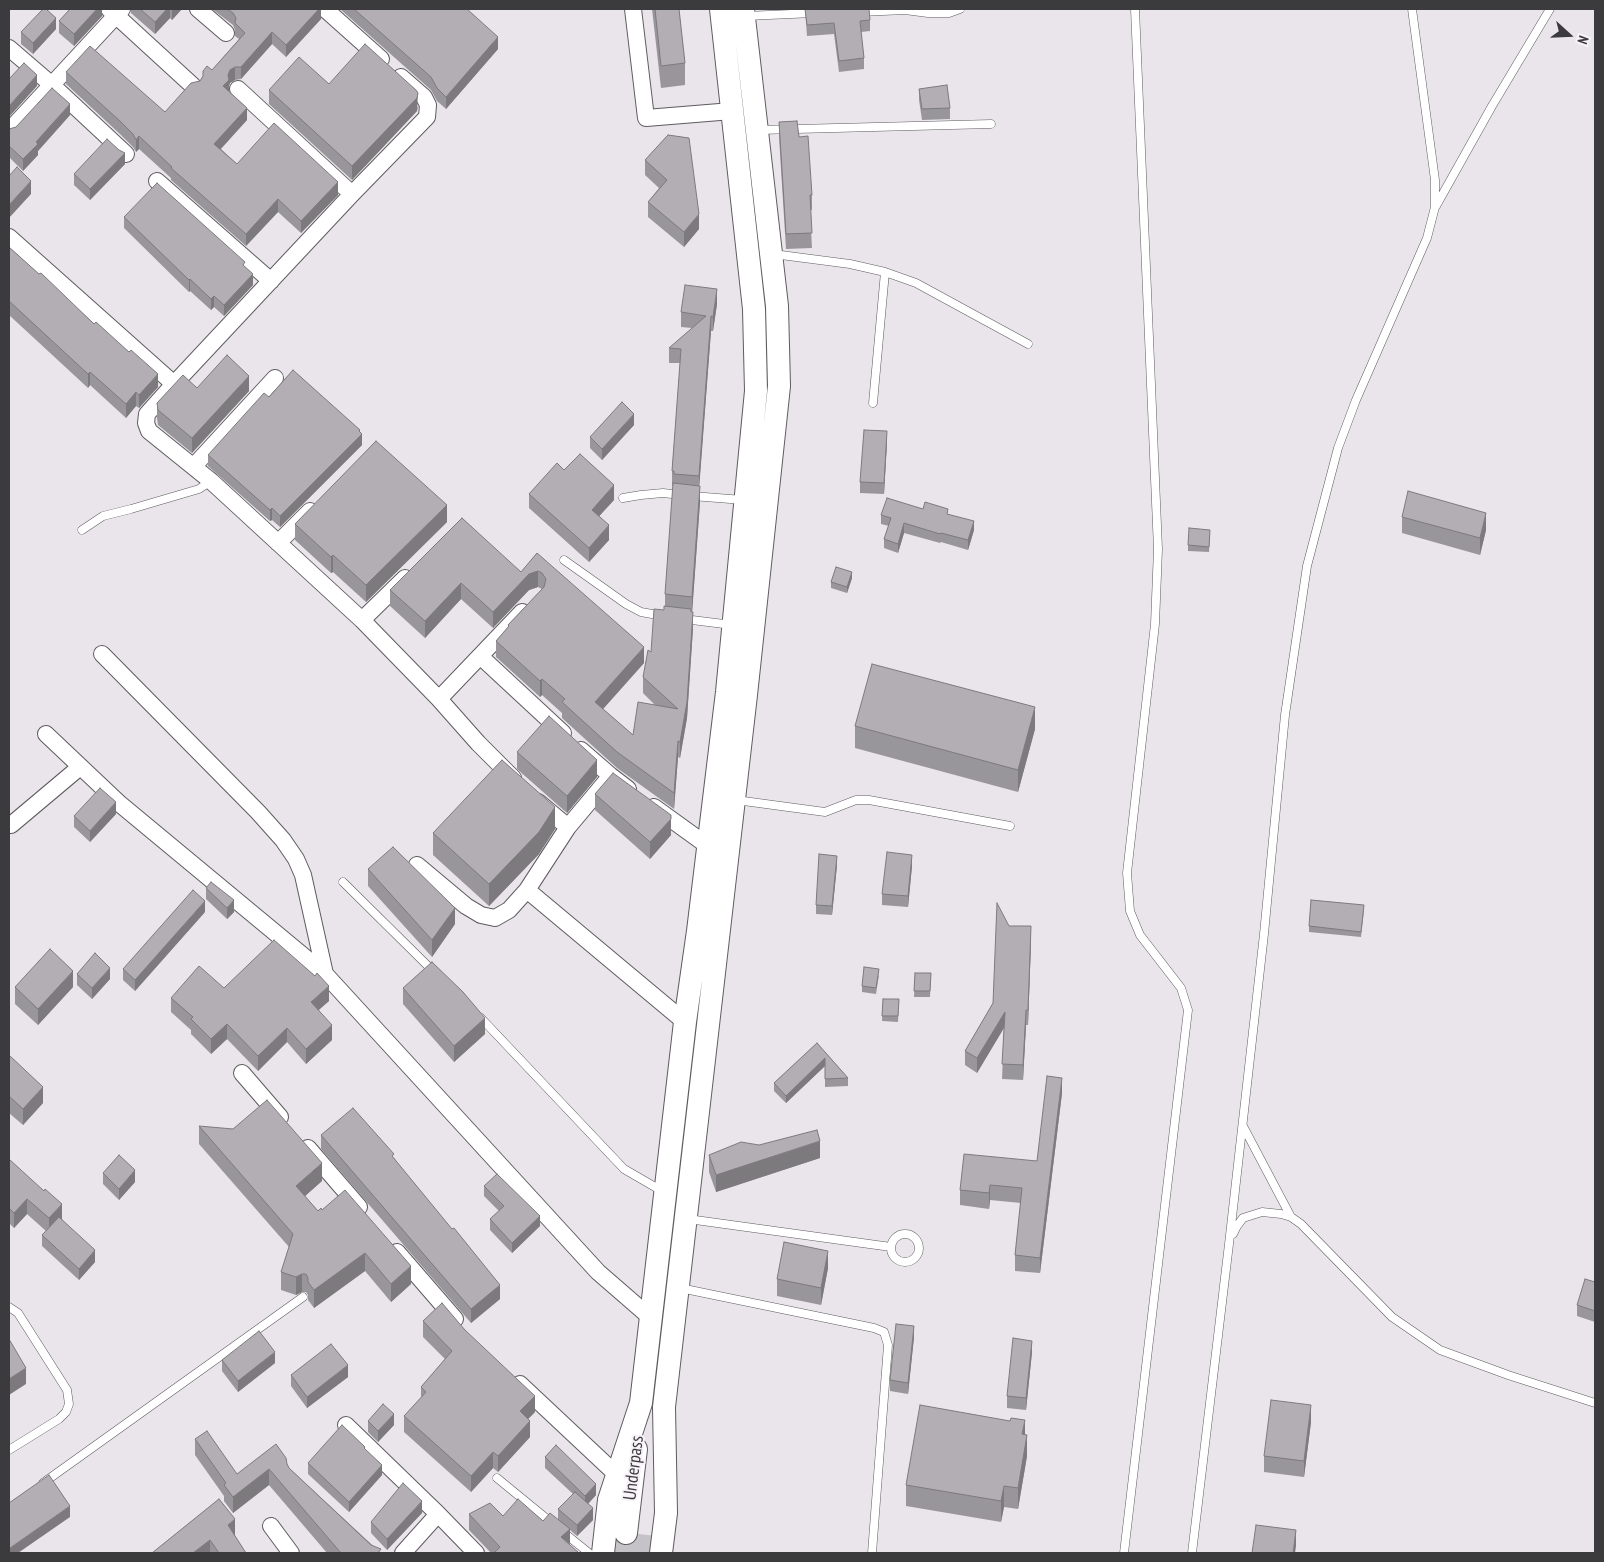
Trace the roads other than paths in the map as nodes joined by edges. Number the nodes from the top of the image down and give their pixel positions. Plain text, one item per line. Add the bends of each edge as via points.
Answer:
1 (198, 9) edge
2 (634, 9) edge
3 (721, 9) edge
4 (960, 9) edge
5 (1135, 9) edge
6 (1412, 9) edge
7 (1550, 9) edge
8 (115, 11) edge
9 (332, 11) edge
10 (743, 12) edge
11 (848, 12) edge
12 (819, 13) edge
13 (226, 33) dead end
14 (9, 48) edge
15 (52, 85) junction
16 (193, 86) edge
17 (238, 89) dead end
18 (732, 110) junction
19 (991, 124) dead end
20 (756, 130) junction
21 (9, 131) edge
22 (126, 154) edge
23 (157, 181) edge
24 (352, 194) junction
25 (1435, 207) junction
26 (9, 237) edge
27 (771, 254) junction
28 (885, 272) junction
29 (271, 280) junction
30 (1028, 344) dead end
31 (275, 378) dead end
32 (174, 384) junction
33 (873, 403) dead end
34 (194, 466) junction
35 (211, 481) junction
36 (622, 498) dead end
37 (745, 500) junction
38 (319, 502) edge
39 (82, 530) dead end
40 (278, 543) junction
41 (564, 560) dead end
42 (419, 564) edge
43 (530, 604) edge
44 (362, 620) junction
45 (732, 625) junction
46 (102, 654) dead end
47 (480, 656) junction
48 (439, 699) junction
49 (46, 734) dead end
50 (80, 767) junction
51 (611, 776) junction
52 (734, 800) junction
53 (9, 825) edge
54 (1010, 826) dead end
55 (568, 828) junction
56 (718, 849) junction
57 (418, 865) dead end
58 (344, 882) dead end
59 (528, 890) junction
60 (326, 974) junction
61 (442, 980) edge
62 (477, 1015) edge
63 (685, 1022) junction
64 (242, 1073) dead end
65 (288, 1125) edge
66 (1243, 1126) junction
67 (301, 1140) edge
68 (666, 1193) junction
69 (1291, 1217) junction
70 (686, 1219) junction
71 (370, 1221) edge
72 (389, 1243) edge
73 (1229, 1244) junction
74 (891, 1247) dead end
75 (678, 1287) junction
76 (303, 1297) dead end
77 (9, 1307) edge
78 (651, 1318) junction
79 (466, 1332) edge
80 (508, 1373) edge
81 (641, 1403) junction
82 (1595, 1403) edge
83 (664, 1407) junction
84 (346, 1425) dead end
85 (9, 1450) edge
86 (617, 1475) junction
87 (496, 1478) dead end
88 (33, 1491) edge
89 (438, 1514) junction
90 (271, 1526) dead end
91 (291, 1553) edge
92 (403, 1553) edge
93 (476, 1553) edge
94 (589, 1553) edge
95 (602, 1553) edge
96 (661, 1553) tunnel mouth
97 (872, 1553) edge
98 (1124, 1553) edge
99 (1192, 1553) edge

1 - 13 street
2 - 18 street via 646,118
3 - 18 main road
4 - 11 lane via 949,13 905,10
5 - 98 lane via 1158,549 1155,624 1127,873 1130,911 1140,936 1181,988 1188,1010
6 - 25 lane via 1435,180
7 - 25 lane
8 - 15 street
8 - 16 street
9 - 24 street via 424,97 428,105 427,117
10 - 12 lane
10 - 20 main road
14 - 15 street
15 - 21 street
15 - 22 street
17 - 24 street
18 - 37 main road via 754,309 756,391
19 - 20 lane
20 - 27 main road
23 - 29 street
24 - 29 street
25 - 66 lane via 1427,238 1338,448 1307,566 1285,715
26 - 32 street
27 - 28 lane
27 - 52 main road via 777,306 779,386
28 - 30 lane via 916,283
28 - 33 lane
29 - 32 street
31 - 34 street
32 - 34 street via 147,414 146,423 149,431
34 - 35 street
35 - 39 lane via 199,489 103,516
35 - 40 street
36 - 37 lane via 662,493
37 - 45 main road
38 - 40 street
40 - 44 street
41 - 45 lane via 641,612
42 - 44 street
43 - 47 street
44 - 48 street
45 - 56 main road
46 - 60 street via 283,840 303,875
47 - 48 street
47 - 51 street
48 - 55 street via 478,743
49 - 50 street
50 - 53 street
50 - 60 street via 120,804
51 - 55 street
51 - 56 street
52 - 54 lane via 825,812 856,800 870,800
52 - 56 main road
55 - 59 street
56 - 63 main road via 698,931
56 - 70 main road
57 - 59 street via 480,915 495,918 509,910
58 - 61 lane
59 - 63 street
60 - 78 street via 598,1272
62 - 68 lane via 624,1168
63 - 68 main road
64 - 65 street
66 - 69 lane
66 - 73 lane
67 - 71 street
68 - 78 main road
69 - 73 lane via 1262,1212 1243,1218
69 - 82 lane via 1308,1230 1392,1317 1440,1350
70 - 74 lane
70 - 75 main road
72 - 79 street
73 - 99 lane
75 - 83 main road
75 - 97 lane via 884,1332 888,1345
76 - 88 lane
77 - 85 lane via 18,1313 67,1390 70,1404 59,1419
78 - 81 main road
80 - 86 street
81 - 83 main road, Underpass via 637,1534
81 - 86 main road
83 - 96 main road via 666,1513
84 - 89 street
86 - 95 main road via 609,1500
87 - 94 lane
89 - 92 street
89 - 93 street
90 - 91 street

